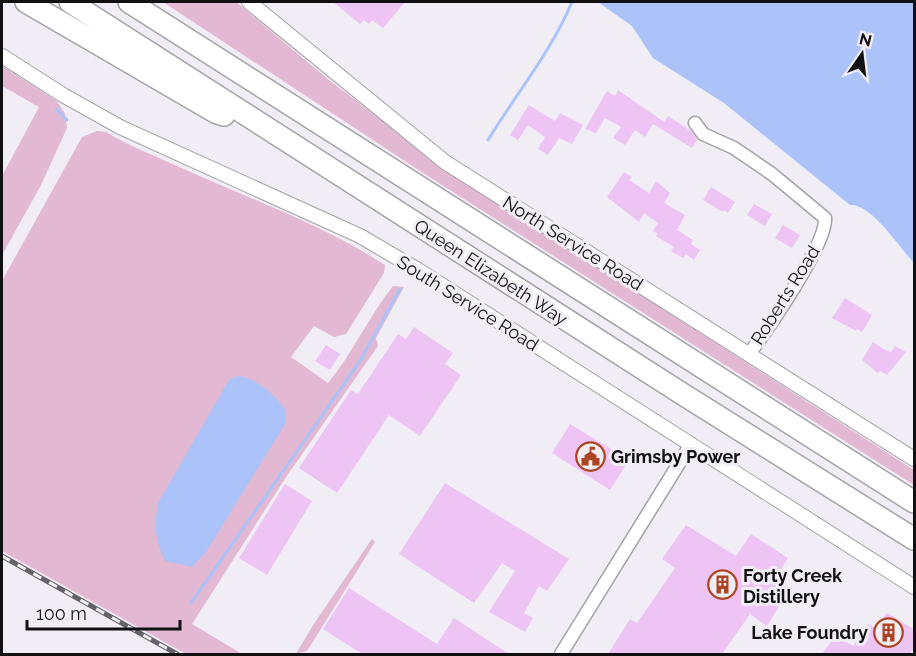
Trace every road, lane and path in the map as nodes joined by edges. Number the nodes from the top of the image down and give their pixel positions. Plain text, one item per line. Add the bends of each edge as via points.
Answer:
1 (26, 2) edge
2 (70, 2) edge
3 (129, 2) edge
4 (139, 2) edge
5 (249, 2) edge
6 (165, 24) junction
7 (2, 56) edge
8 (695, 123) dead end
9 (259, 124) junction
10 (749, 354) junction
11 (691, 444) junction
12 (915, 459) edge
13 (915, 502) edge
14 (915, 538) edge
15 (915, 587) edge
16 (561, 654) edge

1 - 9 highway via 215,112
2 - 9 highway, Queen Elizabeth Way
3 - 6 highway, Queen Elizabeth Way
4 - 6 highway
5 - 10 street, North Service Road via 445,162
6 - 13 highway, Queen Elizabeth Way
7 - 11 street, South Service Road via 120,127 360,237 473,304
8 - 10 street, Roberts Road via 703,134 734,148 772,174 825,218 825,228 809,261
9 - 14 highway, Queen Elizabeth Way
10 - 12 street, North Service Road
11 - 15 street, South Service Road
11 - 16 street

